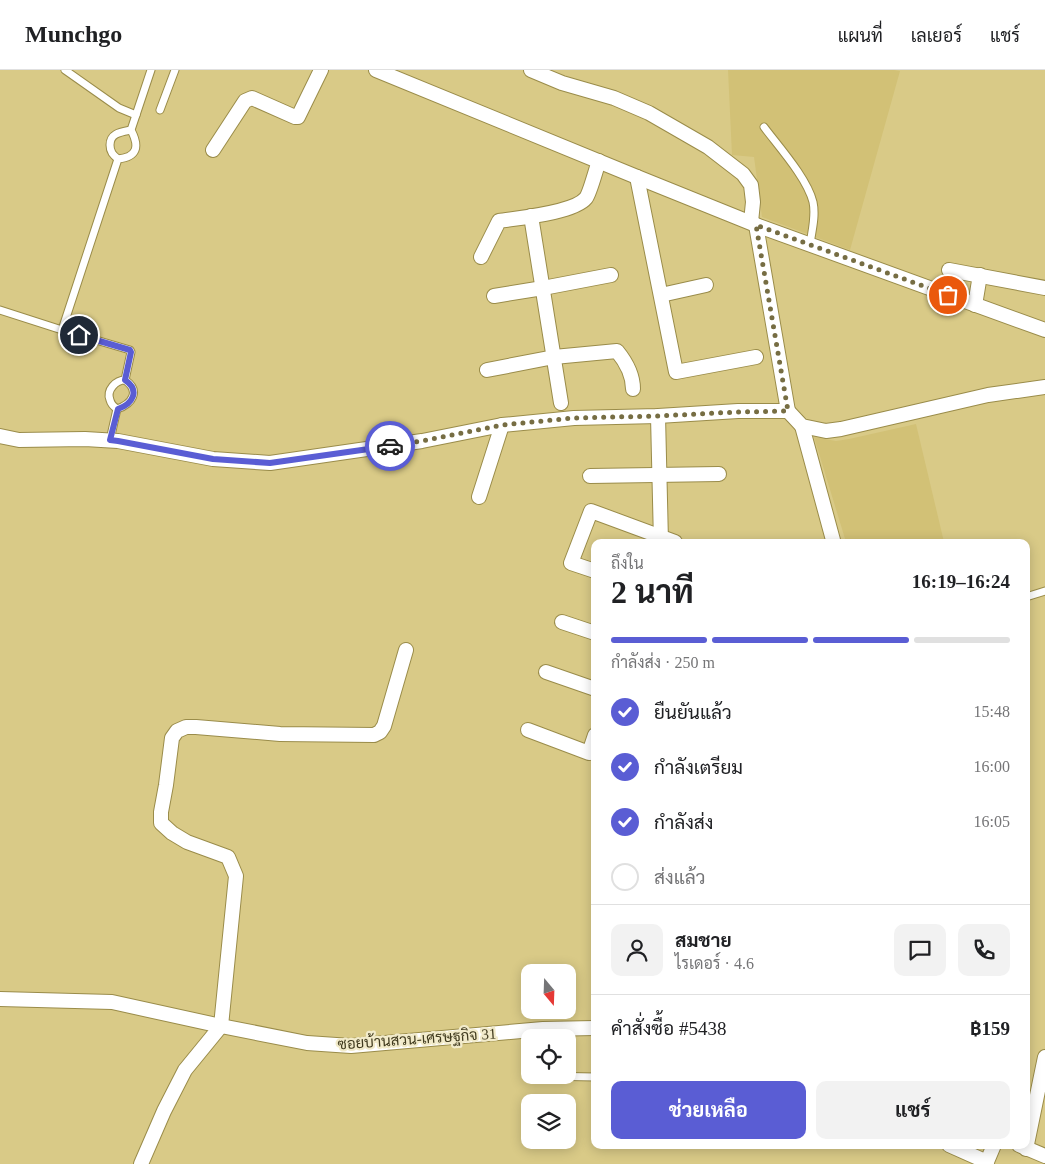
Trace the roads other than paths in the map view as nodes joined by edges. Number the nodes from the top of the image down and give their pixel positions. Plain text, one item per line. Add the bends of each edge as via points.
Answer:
1 (65, 70) edge
2 (151, 70) edge
3 (176, 70) edge
4 (321, 70) edge
5 (376, 70) edge
6 (531, 70) edge
7 (160, 110) dead end
8 (136, 115) junction
9 (764, 127) dead end
10 (131, 130) junction
11 (213, 150) dead end
12 (118, 160) junction
13 (599, 161) junction
14 (637, 177) junction
15 (531, 216) junction
16 (753, 224) junction
17 (810, 244) junction
18 (481, 256) dead end
19 (949, 270) dead end
20 (611, 275) dead end
21 (980, 275) junction
22 (706, 285) dead end
23 (543, 288) junction
24 (1045, 288) edge
25 (661, 295) junction
26 (494, 296) dead end
27 (975, 305) junction
28 (0, 310) edge
29 (62, 330) junction
30 (1045, 330) edge
31 (554, 357) junction
32 (756, 357) dead end
33 (487, 370) dead end
34 (125, 380) junction
35 (1045, 387) edge
36 (632, 389) dead end
37 (562, 403) dead end
38 (118, 409) junction
39 (788, 411) junction
40 (658, 416) junction
41 (502, 425) junction
42 (802, 426) junction
43 (0, 436) edge
44 (110, 440) junction
45 (719, 474) dead end
46 (660, 475) junction
47 (590, 476) dead end
48 (478, 497) dead end
49 (659, 539) edge
50 (661, 539) edge
51 (833, 539) edge
52 (591, 570) edge
53 (1045, 592) edge
54 (1030, 596) edge
55 (562, 622) dead end
56 (591, 632) edge
57 (406, 650) dead end
58 (546, 672) dead end
59 (591, 688) edge
60 (528, 730) dead end
61 (591, 754) edge
62 (0, 999) edge
63 (221, 1026) junction
64 (591, 1028) edge
65 (576, 1030) edge
66 (521, 1034) edge
67 (1045, 1057) edge
68 (576, 1077) edge
69 (591, 1077) edge
70 (1030, 1116) edge
71 (957, 1149) edge
72 (992, 1149) edge
73 (1027, 1149) edge
74 (1045, 1156) edge
75 (987, 1163) edge
76 (141, 1164) edge

1 - 8 lane via 119,108
2 - 8 lane
3 - 7 lane
4 - 11 street via 298,117 248,99
5 - 13 street
6 - 16 street via 649,113 708,147 743,174 751,185
8 - 10 lane
9 - 17 lane via 809,190 814,215
10 - 12 lane via 137,147 129,157
10 - 12 lane via 121,132 111,140 112,154
12 - 29 lane
13 - 14 street
13 - 15 street via 586,198 561,210
14 - 16 street
14 - 25 street
15 - 18 street via 499,221
15 - 23 street
16 - 17 street
16 - 39 street
17 - 27 street
19 - 21 street
20 - 23 street
21 - 24 street
21 - 27 street
22 - 25 street
23 - 26 street
23 - 31 street
25 - 32 street via 676,372
27 - 30 street
28 - 29 lane
29 - 34 lane via 130,350 132,354
31 - 33 street
31 - 36 street via 617,351 626,362
31 - 37 street
34 - 38 lane via 132,386 132,400
34 - 38 lane via 115,383 109,394 112,405
35 - 42 street via 988,394 841,429 826,431
38 - 44 lane
39 - 40 street
39 - 42 street
40 - 41 street via 574,418
40 - 46 street
41 - 44 street via 422,441 270,463 213,459
41 - 48 street
42 - 51 street
43 - 44 street via 19,440
45 - 46 street
46 - 47 street
46 - 50 street
49 - 52 street via 591,511 571,563
53 - 54 lane
55 - 56 street
57 - 63 street via 384,726 374,735 280,734 186,727 172,738 161,823 187,842 228,856 236,876
58 - 59 street
60 - 61 street
62 - 63 street, ซอยบ้านสวน-เศรษฐกิจ 31 via 112,1002
63 - 66 street, ซอยบ้านสวน-เศรษฐกิจ 31 via 307,1042 351,1046
63 - 76 street via 185,1070
64 - 65 street, ซอยบ้านสวน-เศรษฐกิจ 31
67 - 70 street
68 - 69 lane
71 - 75 street
72 - 75 street
73 - 74 street

